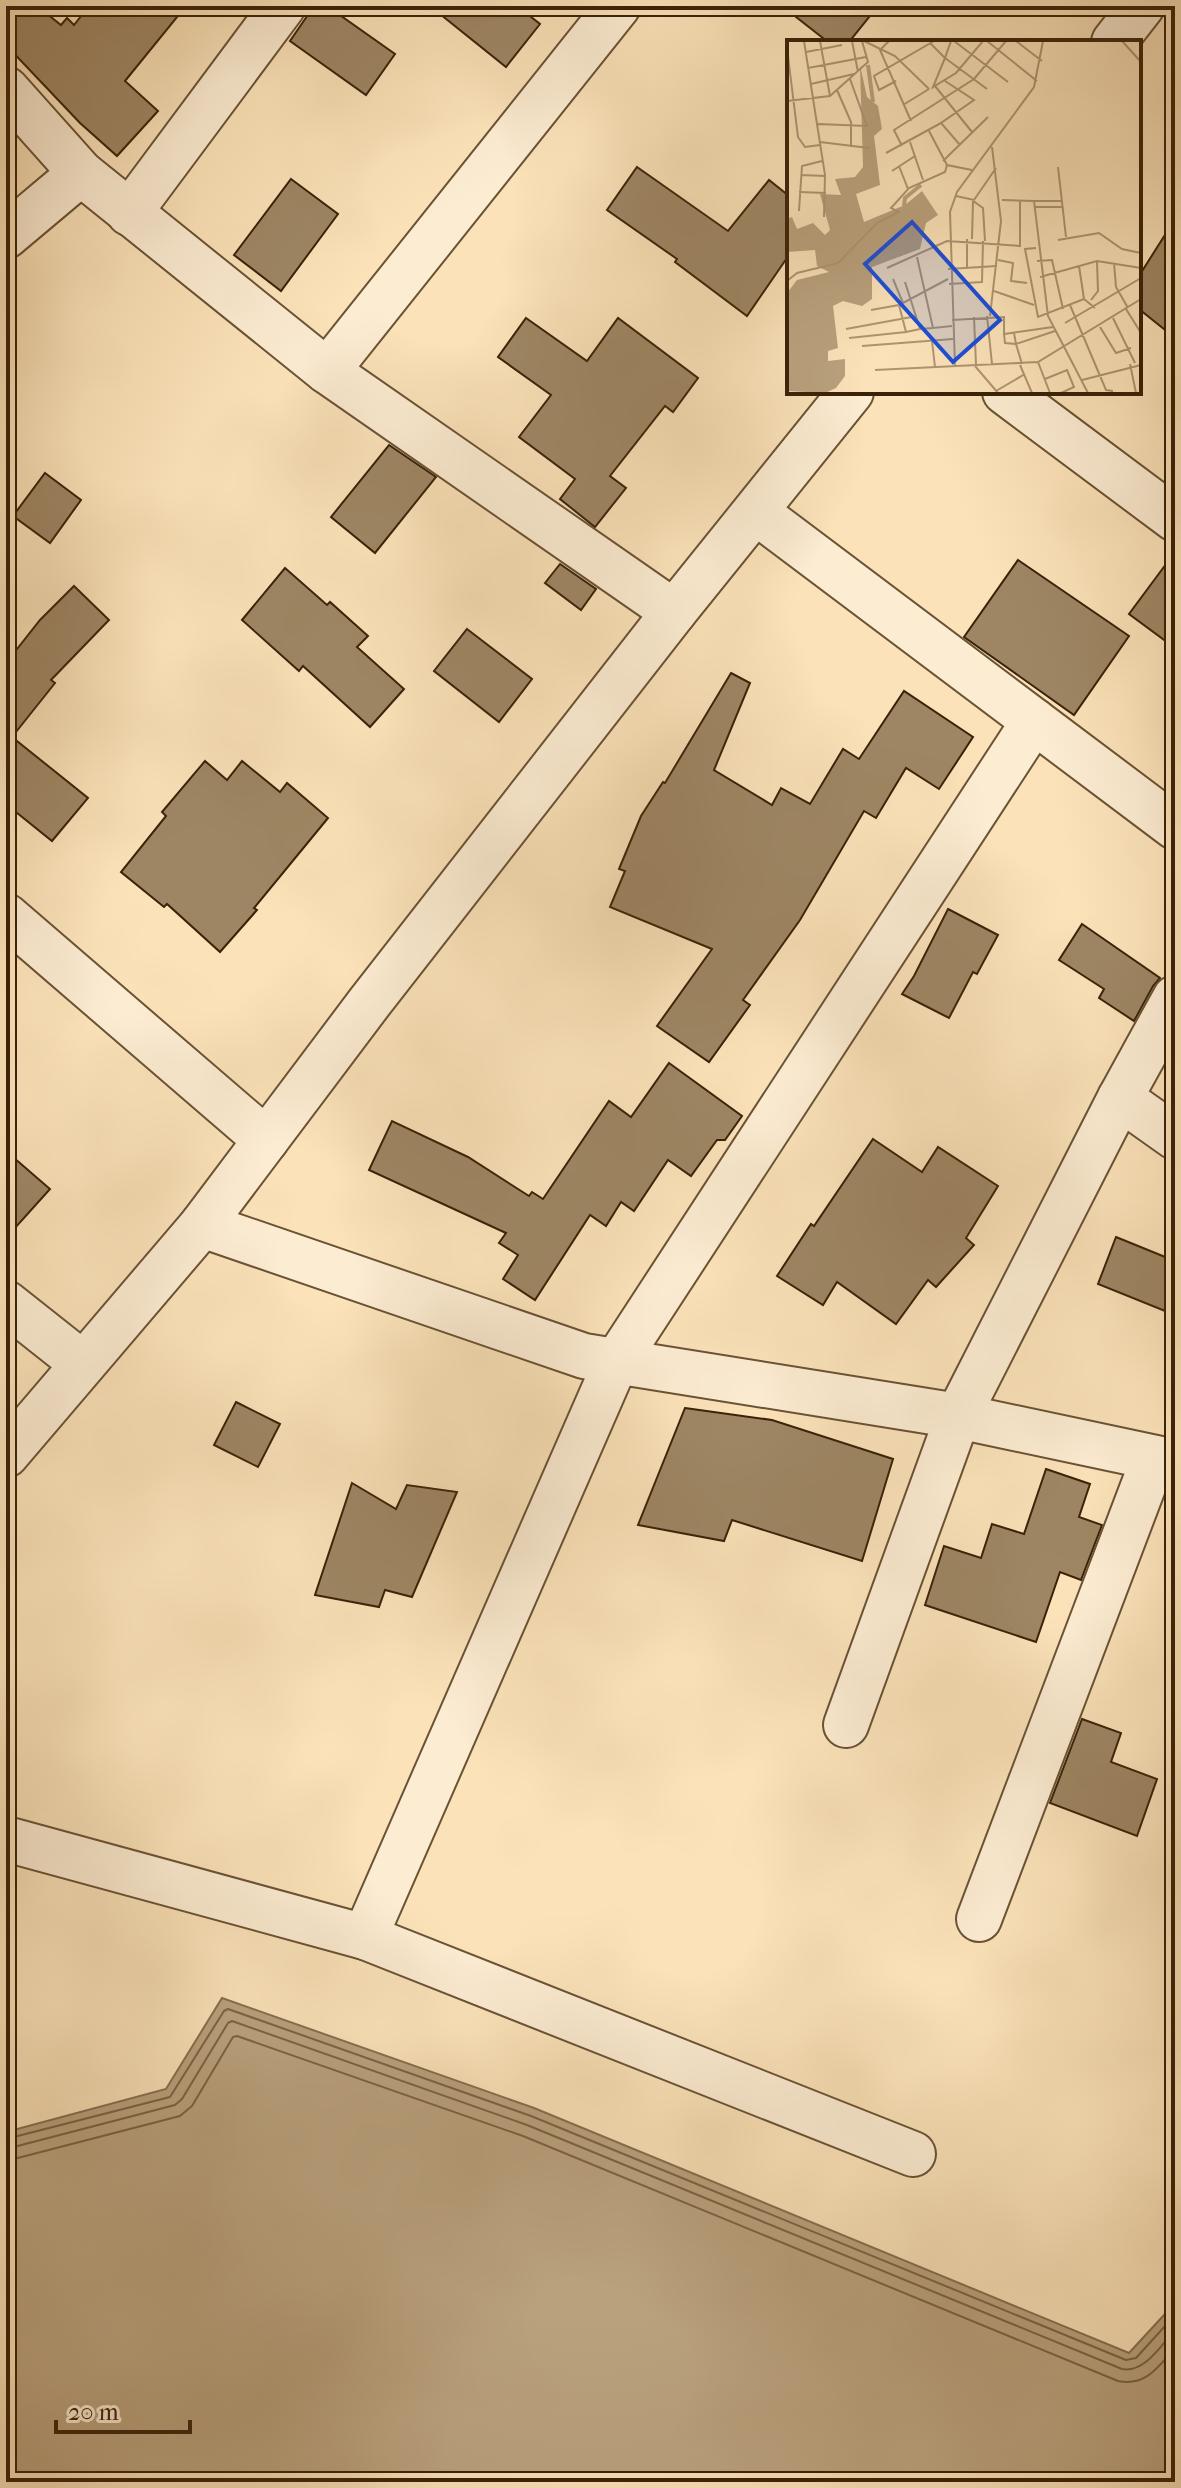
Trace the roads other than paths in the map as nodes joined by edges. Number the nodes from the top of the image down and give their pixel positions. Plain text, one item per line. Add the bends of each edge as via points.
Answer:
1 (283, 6) edge
2 (618, 6) edge
3 (1142, 6) edge
4 (1116, 40) edge
5 (6, 89) edge
6 (81, 173) junction
7 (129, 213) junction
8 (6, 236) edge
9 (327, 371) junction
10 (849, 394) edge
11 (1008, 394) edge
12 (756, 512) junction
13 (1175, 519) edge
14 (674, 612) junction
15 (1034, 721) junction
16 (1175, 827) edge
17 (6, 916) edge
18 (1175, 998) edge
19 (1120, 1098) junction
20 (1175, 1137) edge
21 (266, 1140) junction
22 (202, 1225) junction
23 (6, 1303) edge
24 (616, 1362) junction
25 (83, 1364) junction
26 (958, 1416) junction
27 (6, 1455) edge
28 (1164, 1460) edge
29 (846, 1725) dead end
30 (6, 1839) edge
31 (979, 1919) dead end
32 (365, 1937) junction
33 (913, 2154) dead end

1 - 7 street
2 - 9 street
3 - 4 street
5 - 6 street
6 - 7 street
6 - 8 street
7 - 9 street
9 - 14 street
10 - 12 street
11 - 13 street
12 - 14 street
12 - 15 street
14 - 21 street
15 - 16 street
15 - 24 street
17 - 21 street
18 - 19 street
19 - 20 street
19 - 26 street
21 - 22 street
22 - 24 street via 584,1356
22 - 25 street
23 - 25 street
24 - 26 street
24 - 32 street
25 - 27 street
26 - 28 street
26 - 29 street
28 - 31 street
30 - 32 street
32 - 33 street

